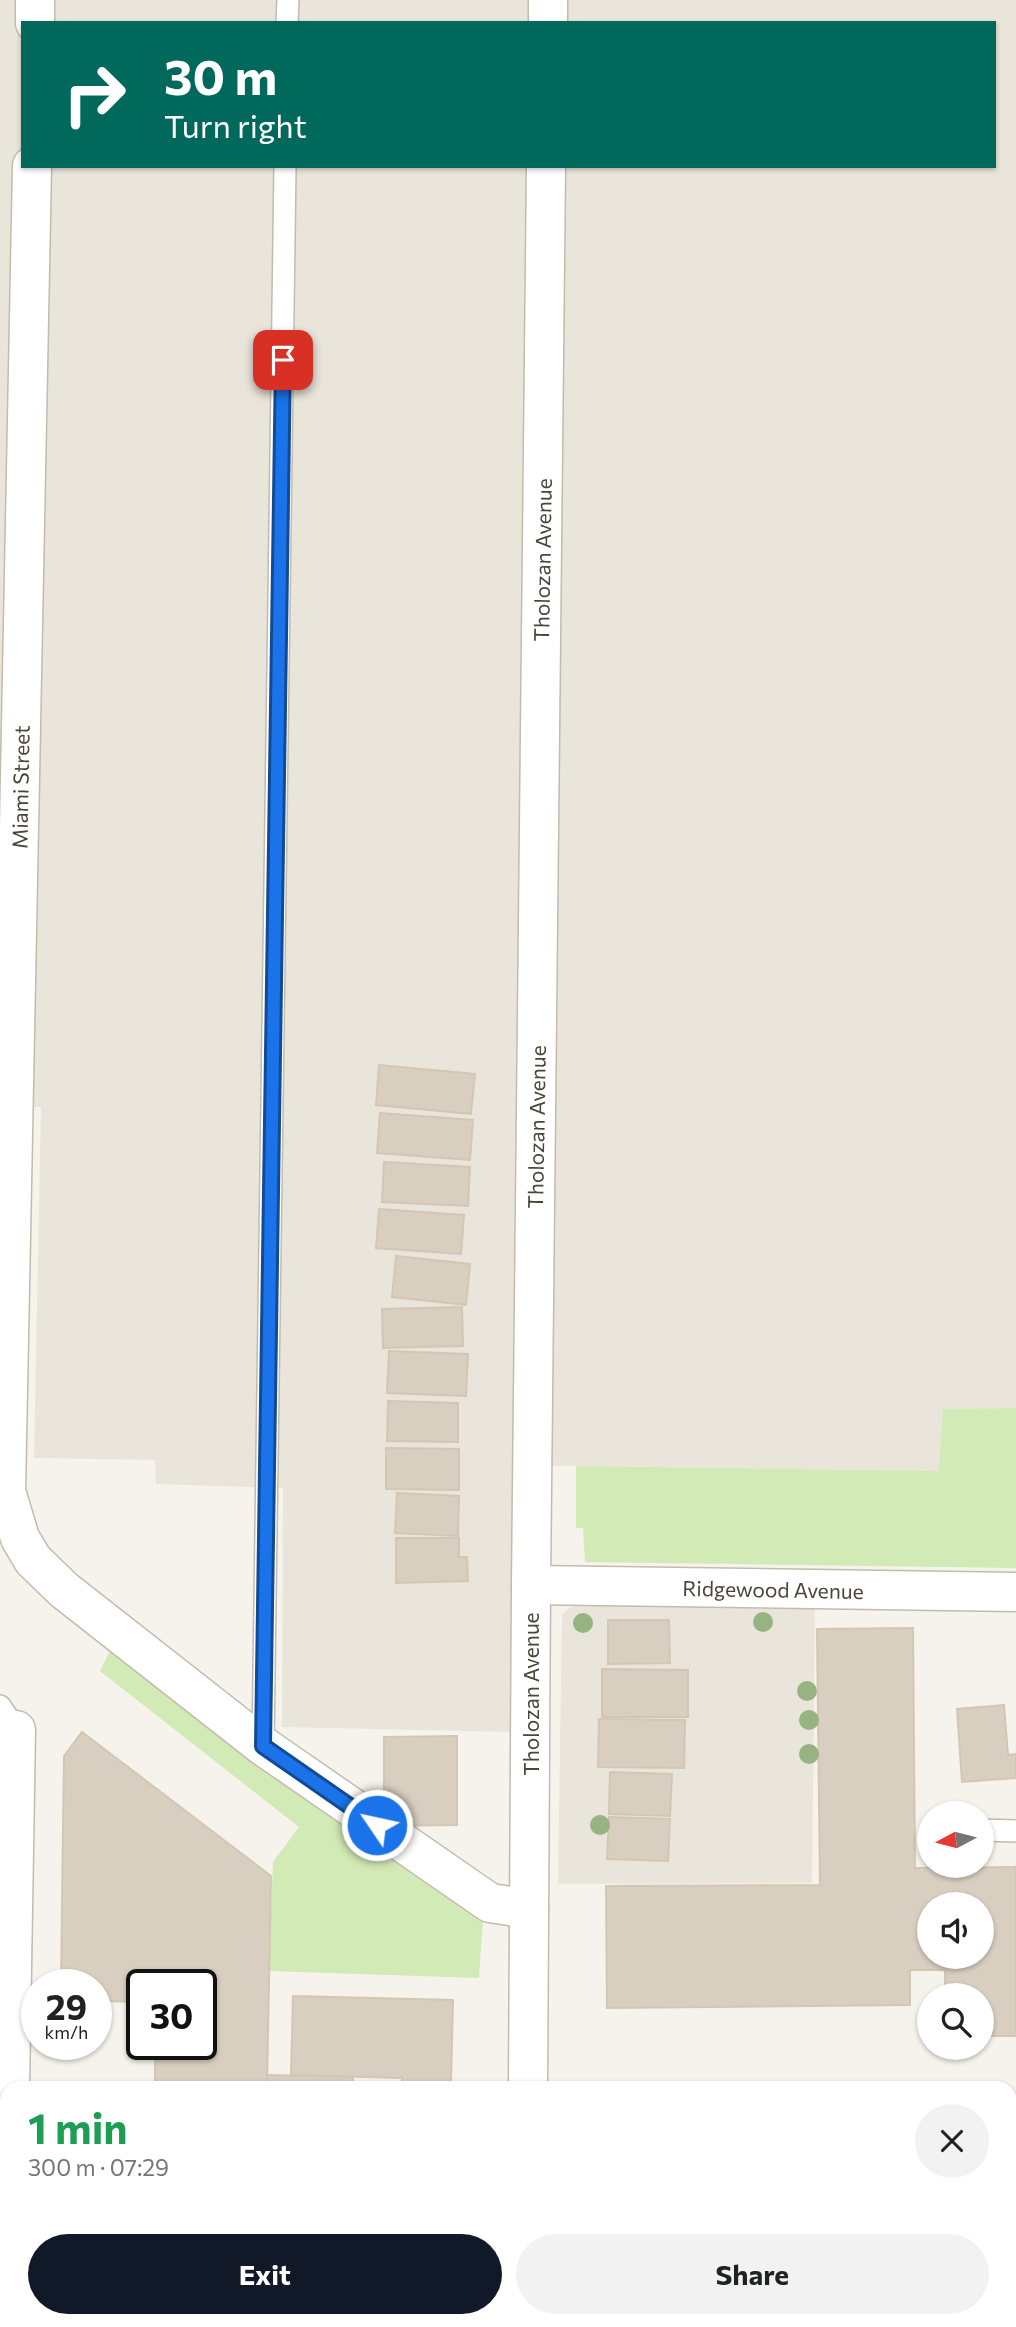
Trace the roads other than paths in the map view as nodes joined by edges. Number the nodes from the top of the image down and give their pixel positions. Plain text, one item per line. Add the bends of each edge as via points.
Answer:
1 (35, 0) edge
2 (288, 0) edge
3 (548, 0) edge
4 (35, 21) edge
5 (287, 21) edge
6 (548, 21) edge
7 (32, 168) edge
8 (285, 168) edge
9 (546, 168) edge
10 (6, 1134) edge
11 (531, 1585) junction
12 (1016, 1592) edge
13 (8, 1718) edge
14 (263, 1746) junction
15 (994, 1830) edge
16 (1016, 1831) edge
17 (529, 1909) junction
18 (10, 2081) edge
19 (528, 2081) edge

1 - 4 street
2 - 5 lane
3 - 6 street
7 - 10 street, Miami Street
8 - 14 lane
9 - 11 street, Tholozan Avenue
10 - 14 street, Miami Street via 6,1492 20,1538 33,1560 64,1590
11 - 12 street, Ridgewood Avenue
11 - 17 street, Tholozan Avenue
13 - 18 street
14 - 17 street, Miami Street via 490,1903
15 - 16 lane
17 - 19 street, Tholozan Avenue

